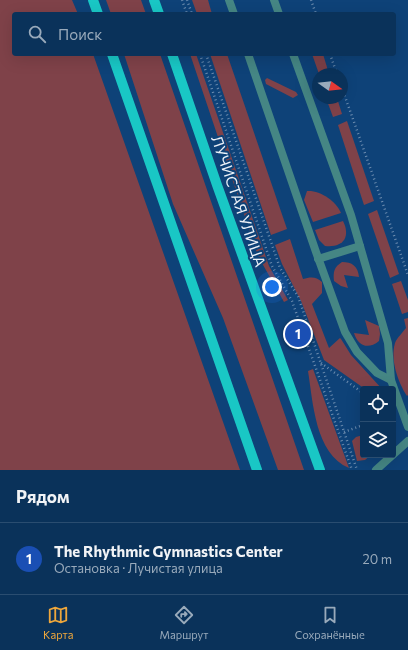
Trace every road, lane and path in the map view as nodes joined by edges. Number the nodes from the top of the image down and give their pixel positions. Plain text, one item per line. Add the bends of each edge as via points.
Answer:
1 (93, 0) edge
2 (154, 0) edge
3 (182, 0) edge
4 (187, 0) edge
5 (229, 0) edge
6 (274, 0) edge
7 (311, 0) edge
8 (97, 12) edge
9 (158, 12) edge
10 (186, 12) edge
11 (191, 12) edge
12 (233, 12) edge
13 (278, 12) edge
14 (315, 12) edge
15 (113, 56) edge
16 (173, 56) edge
17 (201, 56) edge
18 (207, 56) edge
19 (249, 56) edge
20 (294, 56) edge
21 (331, 56) edge
22 (335, 68) edge
23 (348, 104) edge
24 (360, 246) junction
25 (318, 259) junction
26 (408, 275) edge
27 (320, 362) junction
28 (391, 380) junction
29 (360, 391) edge
30 (360, 426) edge
31 (408, 427) edge
32 (344, 432) junction
33 (408, 441) edge
34 (257, 470) edge
35 (320, 470) edge
36 (352, 470) edge
37 (357, 470) edge
38 (376, 470) edge

1 - 8 main road
2 - 9 main road
3 - 10 path
4 - 11 path
5 - 12 lane
6 - 13 lane
7 - 14 path
15 - 34 main road
16 - 35 main road, ЛУЧИСТАЯ УЛИЦА
17 - 36 path via 272,266 292,301
18 - 27 path via 280,268 298,296
19 - 25 lane
20 - 24 lane
21 - 22 path
23 - 26 path
24 - 25 lane
24 - 28 lane via 388,343
25 - 28 lane via 345,332 377,373
27 - 29 path
27 - 32 path
28 - 31 lane
30 - 32 path
32 - 37 path
33 - 38 lane

